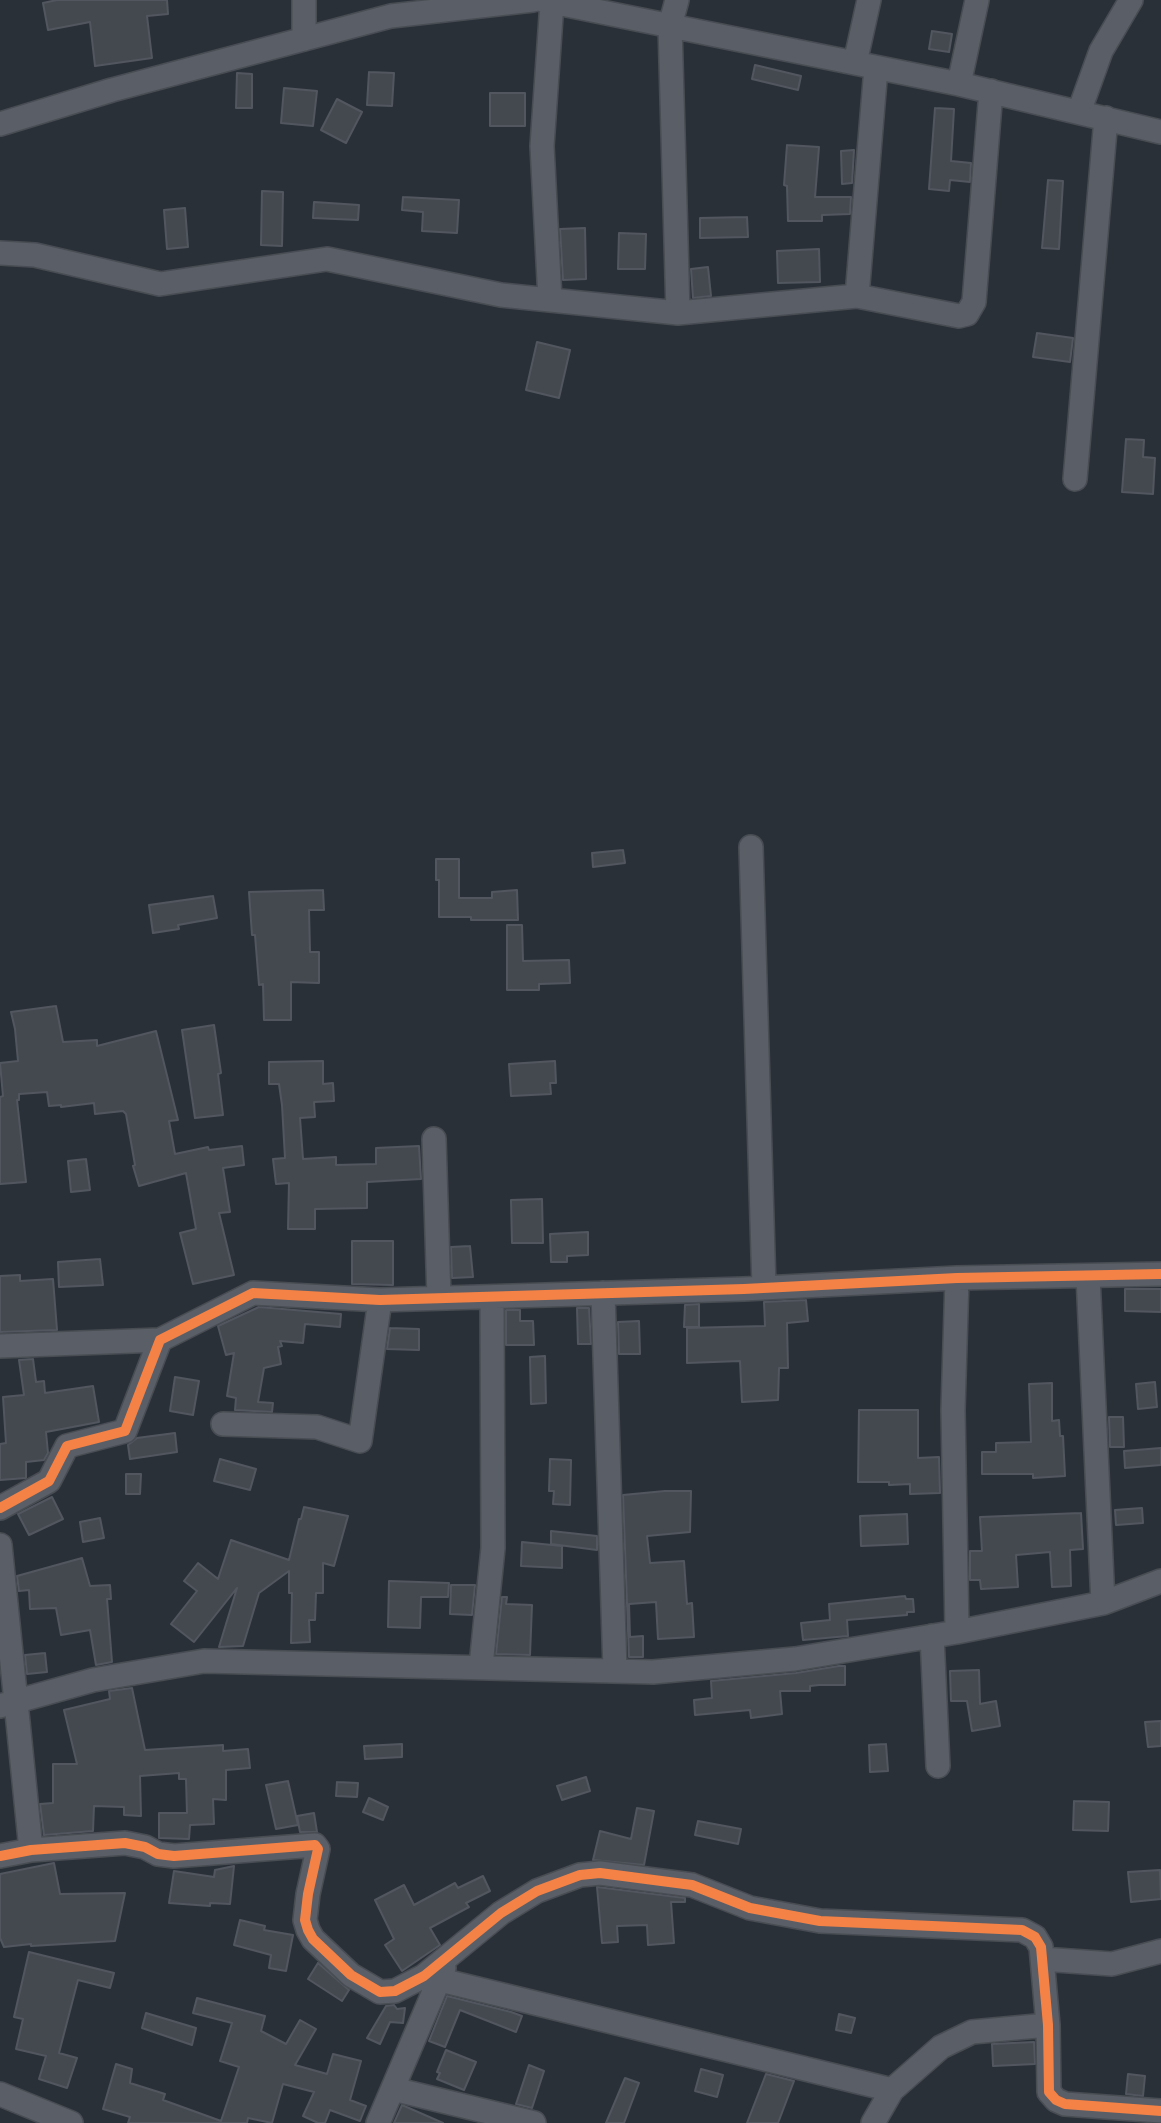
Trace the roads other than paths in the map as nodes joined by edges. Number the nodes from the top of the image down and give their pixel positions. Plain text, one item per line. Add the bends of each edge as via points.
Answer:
1 (304, 0) edge
2 (677, 0) edge
3 (869, 0) edge
4 (977, 0) edge
5 (1131, 0) edge
6 (542, 1) edge
7 (392, 8) edge
8 (670, 26) junction
9 (304, 39) junction
10 (866, 65) junction
11 (958, 83) junction
12 (992, 91) junction
13 (1079, 112) junction
14 (1106, 118) junction
15 (0, 124) edge
16 (1161, 132) edge
17 (0, 253) edge
18 (857, 296) junction
19 (550, 300) junction
20 (678, 313) junction
21 (1075, 479) dead end
22 (751, 847) dead end
23 (434, 1139) dead end
24 (1161, 1274) edge
25 (1088, 1276) junction
26 (957, 1278) junction
27 (764, 1288) junction
28 (603, 1293) junction
29 (492, 1297) junction
30 (439, 1298) junction
31 (380, 1300) junction
32 (160, 1340) junction
33 (0, 1346) edge
34 (223, 1424) dead end
35 (0, 1508) edge
36 (0, 1545) edge
37 (1161, 1581) edge
38 (1103, 1603) junction
39 (957, 1632) junction
40 (932, 1636) junction
41 (481, 1666) junction
42 (615, 1670) junction
43 (7, 1704) edge
44 (938, 1766) dead end
45 (31, 1850) junction
46 (0, 1856) edge
47 (1161, 1951) edge
48 (1042, 1959) junction
49 (432, 1978) junction
50 (1048, 2025) junction
51 (393, 2089) junction
52 (892, 2090) junction
53 (0, 2094) edge
54 (1161, 2111) edge
55 (71, 2123) edge
56 (378, 2123) edge
57 (534, 2123) edge
58 (873, 2123) edge

1 - 9 street
2 - 8 street
3 - 10 street
4 - 11 street
5 - 13 street via 1101,51
6 - 7 street
6 - 8 street
6 - 19 street via 542,146
7 - 9 street
8 - 10 street
8 - 20 street
9 - 15 street
10 - 11 street
10 - 18 street
11 - 12 street
12 - 13 street
12 - 18 street via 974,302 967,314
13 - 14 street
14 - 16 street
14 - 21 street
17 - 19 street via 35,255 160,284 327,258 501,295
18 - 20 street
19 - 20 street
22 - 27 street
23 - 30 street
24 - 25 street
25 - 26 street
25 - 38 street
26 - 27 street
26 - 39 street via 953,1410
27 - 28 street
28 - 29 street
28 - 42 street
29 - 30 street
29 - 41 street via 493,1548
30 - 31 street
31 - 32 street via 253,1293
31 - 34 street via 360,1441 317,1427
32 - 33 street
32 - 35 street via 125,1431 68,1446 49,1481
36 - 43 street
37 - 38 street
38 - 39 street
39 - 40 street
40 - 42 street via 795,1659 653,1672
40 - 44 street
41 - 42 street
41 - 43 street via 204,1661 93,1680
43 - 45 street
45 - 46 street
45 - 49 street via 125,1843 174,1856 315,1845 318,1849 305,1920 313,1939 351,1975 380,1992
47 - 48 street via 1112,1964
48 - 49 street via 1035,1937 1022,1930 820,1921 750,1908 692,1885 600,1873 580,1875 537,1891 501,1913 449,1955
48 - 50 street
49 - 51 street
49 - 52 street
50 - 52 street via 972,2032 941,2047
50 - 54 street via 1049,2092 1056,2100
51 - 56 street
51 - 57 street
52 - 58 street
53 - 55 street

